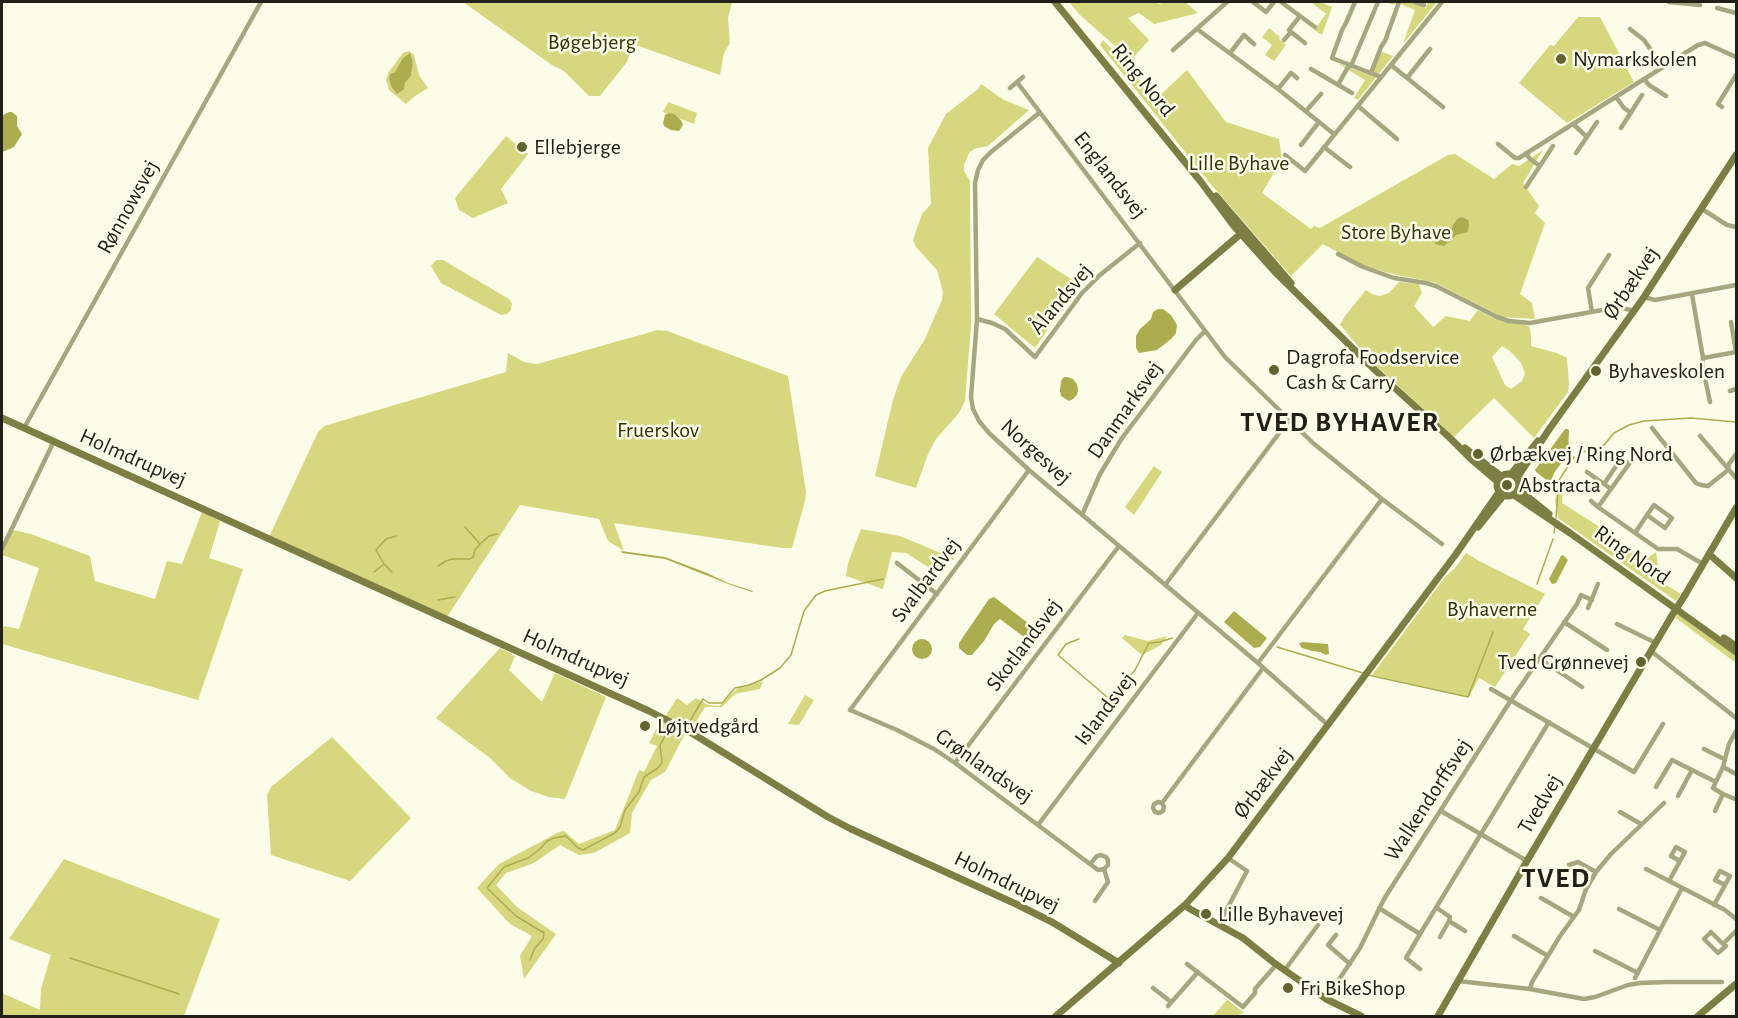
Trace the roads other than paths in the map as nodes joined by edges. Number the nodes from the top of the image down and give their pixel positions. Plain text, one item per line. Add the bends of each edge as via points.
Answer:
1 (261, 2) edge
2 (1055, 2) edge
3 (1227, 2) edge
4 (1252, 2) edge
5 (1274, 2) edge
6 (1281, 2) edge
7 (1355, 2) edge
8 (1378, 2) edge
9 (1399, 2) edge
10 (1415, 2) edge
11 (1442, 2) edge
12 (1669, 2) edge
13 (1424, 5) dead end
14 (1700, 5) dead end
15 (1717, 8) dead end
16 (1737, 12) edge
17 (1300, 16) junction
18 (1315, 27) dead end
19 (1197, 29) junction
20 (1630, 29) dead end
21 (1291, 32) junction
22 (1284, 40) dead end
23 (1305, 43) dead end
24 (1254, 44) dead end
25 (1430, 49) dead end
26 (1173, 50) dead end
27 (1230, 52) junction
28 (1737, 57) edge
29 (1390, 64) junction
30 (1350, 65) junction
31 (1663, 67) junction
32 (1311, 69) dead end
33 (1371, 73) junction
34 (1737, 75) edge
35 (1023, 77) dead end
36 (1381, 77) junction
37 (1298, 78) dead end
38 (1407, 78) junction
39 (1644, 79) junction
40 (1017, 82) junction
41 (1338, 85) junction
42 (1010, 87) dead end
43 (1278, 89) junction
44 (1352, 93) dead end
45 (1321, 94) dead end
46 (1642, 95) dead end
47 (1666, 96) dead end
48 (1616, 97) junction
49 (1358, 106) junction
50 (1443, 107) dead end
51 (1722, 107) dead end
52 (1306, 111) junction
53 (1040, 112) junction
54 (1631, 113) junction
55 (1319, 122) junction
56 (1597, 122) dead end
57 (1574, 124) junction
58 (1621, 128) dead end
59 (1334, 134) junction
60 (1587, 137) junction
61 (1397, 139) dead end
62 (1301, 144) dead end
63 (1498, 144) dead end
64 (1553, 146) dead end
65 (1324, 147) junction
66 (1526, 153) junction
67 (1576, 153) dead end
68 (1286, 154) dead end
69 (1737, 155) edge
70 (1350, 166) dead end
71 (1540, 166) junction
72 (1526, 187) dead end
73 (1702, 209) junction
74 (1737, 227) edge
75 (1244, 232) junction
76 (1140, 243) junction
77 (1338, 254) dead end
78 (1609, 255) dead end
79 (1737, 285) edge
80 (1175, 290) junction
81 (1692, 294) junction
82 (1644, 297) junction
83 (1634, 310) junction
84 (1592, 312) junction
85 (977, 319) junction
86 (1731, 322) dead end
87 (1205, 331) junction
88 (1736, 352) edge
89 (1703, 358) junction
90 (1737, 389) edge
91 (1730, 391) dead end
92 (1710, 402) dead end
93 (2, 418) edge
94 (1289, 420) junction
95 (24, 428) junction
96 (1652, 428) dead end
97 (1700, 436) dead end
98 (54, 441) junction
99 (1737, 454) edge
100 (1029, 470) junction
101 (1728, 470) junction
102 (1587, 472) dead end
103 (1514, 476) junction
104 (1499, 478) junction
105 (1737, 478) edge
106 (1604, 484) junction
107 (1611, 489) junction
108 (1516, 492) junction
109 (1501, 494) junction
110 (1382, 499) junction
111 (1591, 501) dead end
112 (1598, 507) junction
113 (1737, 508) edge
114 (1663, 512) junction
115 (1082, 514) junction
116 (1647, 515) junction
117 (1734, 518) edge
118 (1656, 522) junction
119 (1635, 533) junction
120 (1442, 544) dead end
121 (1119, 546) junction
122 (2, 549) edge
123 (1709, 554) junction
124 (897, 563) dead end
125 (1702, 564) junction
126 (1737, 578) edge
127 (1598, 584) dead end
128 (1165, 585) junction
129 (937, 594) junction
130 (1592, 600) junction
131 (1674, 606) junction
132 (1588, 609) dead end
133 (1198, 613) junction
134 (1564, 622) junction
135 (1617, 624) dead end
136 (1656, 643) junction
137 (1737, 646) edge
138 (1607, 650) dead end
139 (1651, 651) junction
140 (1737, 652) edge
141 (1540, 658) junction
142 (1258, 663) junction
143 (1263, 668) junction
144 (1582, 687) dead end
145 (1491, 689) dead end
146 (1511, 700) junction
147 (850, 710) joint
148 (1737, 710) edge
149 (1734, 716) edge
150 (1549, 722) junction
151 (1663, 724) dead end
152 (1329, 725) junction
153 (1737, 731) edge
154 (1594, 748) junction
155 (1704, 749) dead end
156 (1724, 759) junction
157 (955, 763) junction
158 (1723, 766) junction
159 (1692, 770) junction
160 (1737, 774) edge
161 (1716, 782) junction
162 (1656, 787) dead end
163 (1723, 794) junction
164 (1678, 796) dead end
165 (1735, 800) dead end
166 (1162, 803) dead end
167 (1664, 803) dead end
168 (1441, 811) junction
169 (1715, 811) dead end
170 (1620, 812) dead end
171 (1641, 824) junction
172 (1038, 825) junction
173 (1481, 834) junction
174 (1228, 858) junction
175 (1527, 861) junction
176 (1680, 861) dead end
177 (1090, 864) junction
178 (1569, 866) dead end
179 (1104, 869) junction
180 (1646, 869) dead end
181 (1596, 872) junction
182 (1669, 881) junction
183 (1725, 885) dead end
184 (1682, 888) junction
185 (1541, 898) dead end
186 (1095, 901) dead end
187 (1185, 905) junction
188 (1714, 905) junction
189 (1379, 908) junction
190 (1437, 908) junction
191 (1619, 909) dead end
192 (1574, 917) junction
193 (1737, 919) edge
194 (1449, 921) junction
195 (1219, 924) junction
196 (1318, 925) dead end
197 (1465, 930) dead end
198 (1660, 930) junction
199 (1737, 931) edge
200 (1420, 934) junction
201 (1336, 935) dead end
202 (1514, 936) dead end
203 (1440, 937) dead end
204 (1723, 944) junction
205 (1595, 951) dead end
206 (1548, 956) junction
207 (1119, 963) junction
208 (1187, 964) dead end
209 (1350, 964) junction
210 (1276, 965) junction
211 (1420, 969) dead end
212 (1284, 971) junction
213 (1197, 972) junction
214 (1458, 981) junction
215 (1722, 982) dead end
216 (1737, 984) edge
217 (1153, 988) dead end
218 (1530, 989) junction
219 (1326, 999) junction
220 (1056, 1017) edge
221 (1361, 1017) edge
222 (1438, 1017) edge
223 (1698, 1017) edge

1 - 95 street, Rønnowsvej
2 - 75 street, Ring Nord
3 - 19 street
4 - 5 street via 1266,12
6 - 17 street
7 - 30 street via 1332,58
8 - 30 street
9 - 33 street
10 - 13 street
11 - 29 street
12 - 14 street
15 - 16 street
17 - 18 street
17 - 21 street
19 - 26 street
19 - 27 street
20 - 31 street via 1644,40
21 - 22 street
21 - 23 street
24 - 27 street via 1244,35
25 - 38 street
27 - 43 street
28 - 31 street via 1705,43
29 - 36 street
29 - 38 street
30 - 33 street
30 - 41 street
31 - 39 street
32 - 41 street
33 - 36 street
34 - 51 street via 1718,104
35 - 40 street
36 - 49 street
37 - 43 street via 1291,73
38 - 50 street
39 - 47 street
39 - 48 street
40 - 42 street
40 - 53 street, Englandsvej
41 - 44 street
43 - 52 street
45 - 52 street
46 - 54 street
48 - 54 street
48 - 57 street
49 - 59 street
49 - 61 street
52 - 55 street
53 - 76 street, Englandsvej
53 - 85 street, Norgesvej via 991,152 978,170
54 - 58 street
55 - 59 street
55 - 62 street
56 - 60 street
57 - 60 street
57 - 66 street
59 - 65 street
60 - 67 street
63 - 66 street via 1515,158
64 - 71 street
65 - 68 street via 1305,171
65 - 70 street
66 - 71 street
69 - 73 street, Ørbækvej
71 - 72 street
73 - 74 street via 1726,225
73 - 82 street, Ørbækvej
75 - 80 street
75 - 104 street, Ring Nord via 1376,371 1471,459
76 - 80 street, Englandsvej
76 - 85 street, Ålandsvej via 1082,293 1035,357 1005,329
77 - 84 street via 1381,274 1436,286 1509,321 1530,323
78 - 84 street via 1588,288
79 - 81 street
80 - 87 street, Englandsvej
81 - 82 street via 1655,300
81 - 89 street
82 - 83 street, Ørbækvej
83 - 84 street via 1619,307
83 - 103 street, Ørbækvej
85 - 100 street, Norgesvej via 971,397 974,409 989,433
86 - 88 street
87 - 94 street, Englandsvej
87 - 115 street, Danmarksvej via 1122,438
88 - 89 street
89 - 92 street
90 - 91 street
93 - 95 street, Holmdrupvej
94 - 110 street, Englandsvej
94 - 128 street
95 - 98 street, Holmdrupvej
96 - 101 street via 1696,483 1708,486
97 - 101 street
98 - 122 street
98 - 207 street, Holmdrupvej via 646,710 690,732 851,829 1052,922
99 - 101 street
100 - 115 street, Norgesvej
100 - 129 street, Svalbardvej
101 - 105 street
102 - 106 street
103 - 104 street
103 - 108 street via 1519,486
104 - 109 street via 1497,489
106 - 107 street
106 - 107 street via 1621,459 1629,464
107 - 112 street
108 - 109 street
108 - 131 street, Ring Nord
109 - 152 street, Ørbækvej
110 - 120 street, Englandsvej
110 - 142 street
111 - 112 street
112 - 119 street
113 - 117 street, Tvedvej
114 - 116 street via 1654,506
114 - 118 street
114 - 118 street via 1672,518 1669,523 1665,528
115 - 121 street, Norgesvej
116 - 118 street
116 - 119 street
117 - 123 street, Tvedvej
119 - 125 street via 1658,549 1677,549
121 - 128 street, Norgesvej
121 - 157 street, Skotlandsvej
123 - 125 street, Tvedvej
123 - 126 street
124 - 129 street
125 - 136 street, Tvedvej, bridge
127 - 130 street
128 - 133 street, Norgesvej
129 - 147 street, Svalbardvej
130 - 132 street
130 - 134 street, Walkendorffsvej via 1581,595
131 - 137 street, Ring Nord
131 - 140 street, Ring Nord
133 - 142 street, Norgesvej
133 - 172 street, Islandsvej
134 - 138 street
134 - 141 street, Walkendorffsvej
135 - 136 street
136 - 139 street, Tvedvej
139 - 149 street
139 - 154 street, Tvedvej
141 - 144 street
141 - 146 street, Walkendorffsvej
142 - 143 street, Norgesvej
143 - 152 street, Norgesvej
143 - 166 street
145 - 146 street
146 - 150 street
146 - 168 street, Walkendorffsvej
147 - 157 street, Grønlandsvej via 916,738
148 - 149 street
150 - 154 street
150 - 173 street
151 - 154 street via 1634,772
152 - 174 street, Ørbækvej
153 - 156 street
154 - 175 street, Tvedvej
155 - 156 street
156 - 158 street
157 - 172 street, Grønlandsvej
158 - 160 street
158 - 161 street
159 - 161 street
159 - 162 street via 1672,760
159 - 164 street
161 - 163 street via 1713,788
163 - 165 street
163 - 169 street
167 - 171 street
168 - 173 street
168 - 189 street, Walkendorffsvej
170 - 171 street
171 - 181 street
172 - 177 street, Grønlandsvej
173 - 175 street
173 - 190 street
174 - 187 street, Ørbækvej
174 - 195 street via 1247,871
175 - 214 street, Tvedvej
176 - 182 street
177 - 179 street, Grønlandsvej
177 - 179 street, Grønlandsvej via 1097,856 1106,857 1108,865
178 - 181 street via 1578,862
179 - 186 street via 1107,882
180 - 182 street
181 - 192 street
182 - 184 street
183 - 188 street
184 - 188 street
184 - 198 street
185 - 192 street
187 - 195 street
187 - 207 street, Ørbækvej
188 - 193 street
189 - 200 street
189 - 209 street, Walkendorffsvej
190 - 194 street via 1450,917
190 - 200 street
191 - 198 street
192 - 206 street
194 - 197 street
194 - 203 street
195 - 210 street
196 - 212 street
198 - 205 street via 1637,976
199 - 204 street
200 - 211 street via 1406,958
201 - 209 street via 1328,945
202 - 206 street
204 - 204 street via 1711,932 1704,939 1718,953 1726,946
206 - 218 street
207 - 220 street, Ørbækvej
208 - 213 street
209 - 219 street, Walkendorffsvej
210 - 212 street
210 - 213 street via 1243,1007
212 - 219 street
213 - 217 street via 1170,1004
214 - 218 street
214 - 222 street, Tvedvej
215 - 218 street via 1640,983 1584,999
216 - 223 street
219 - 221 street

